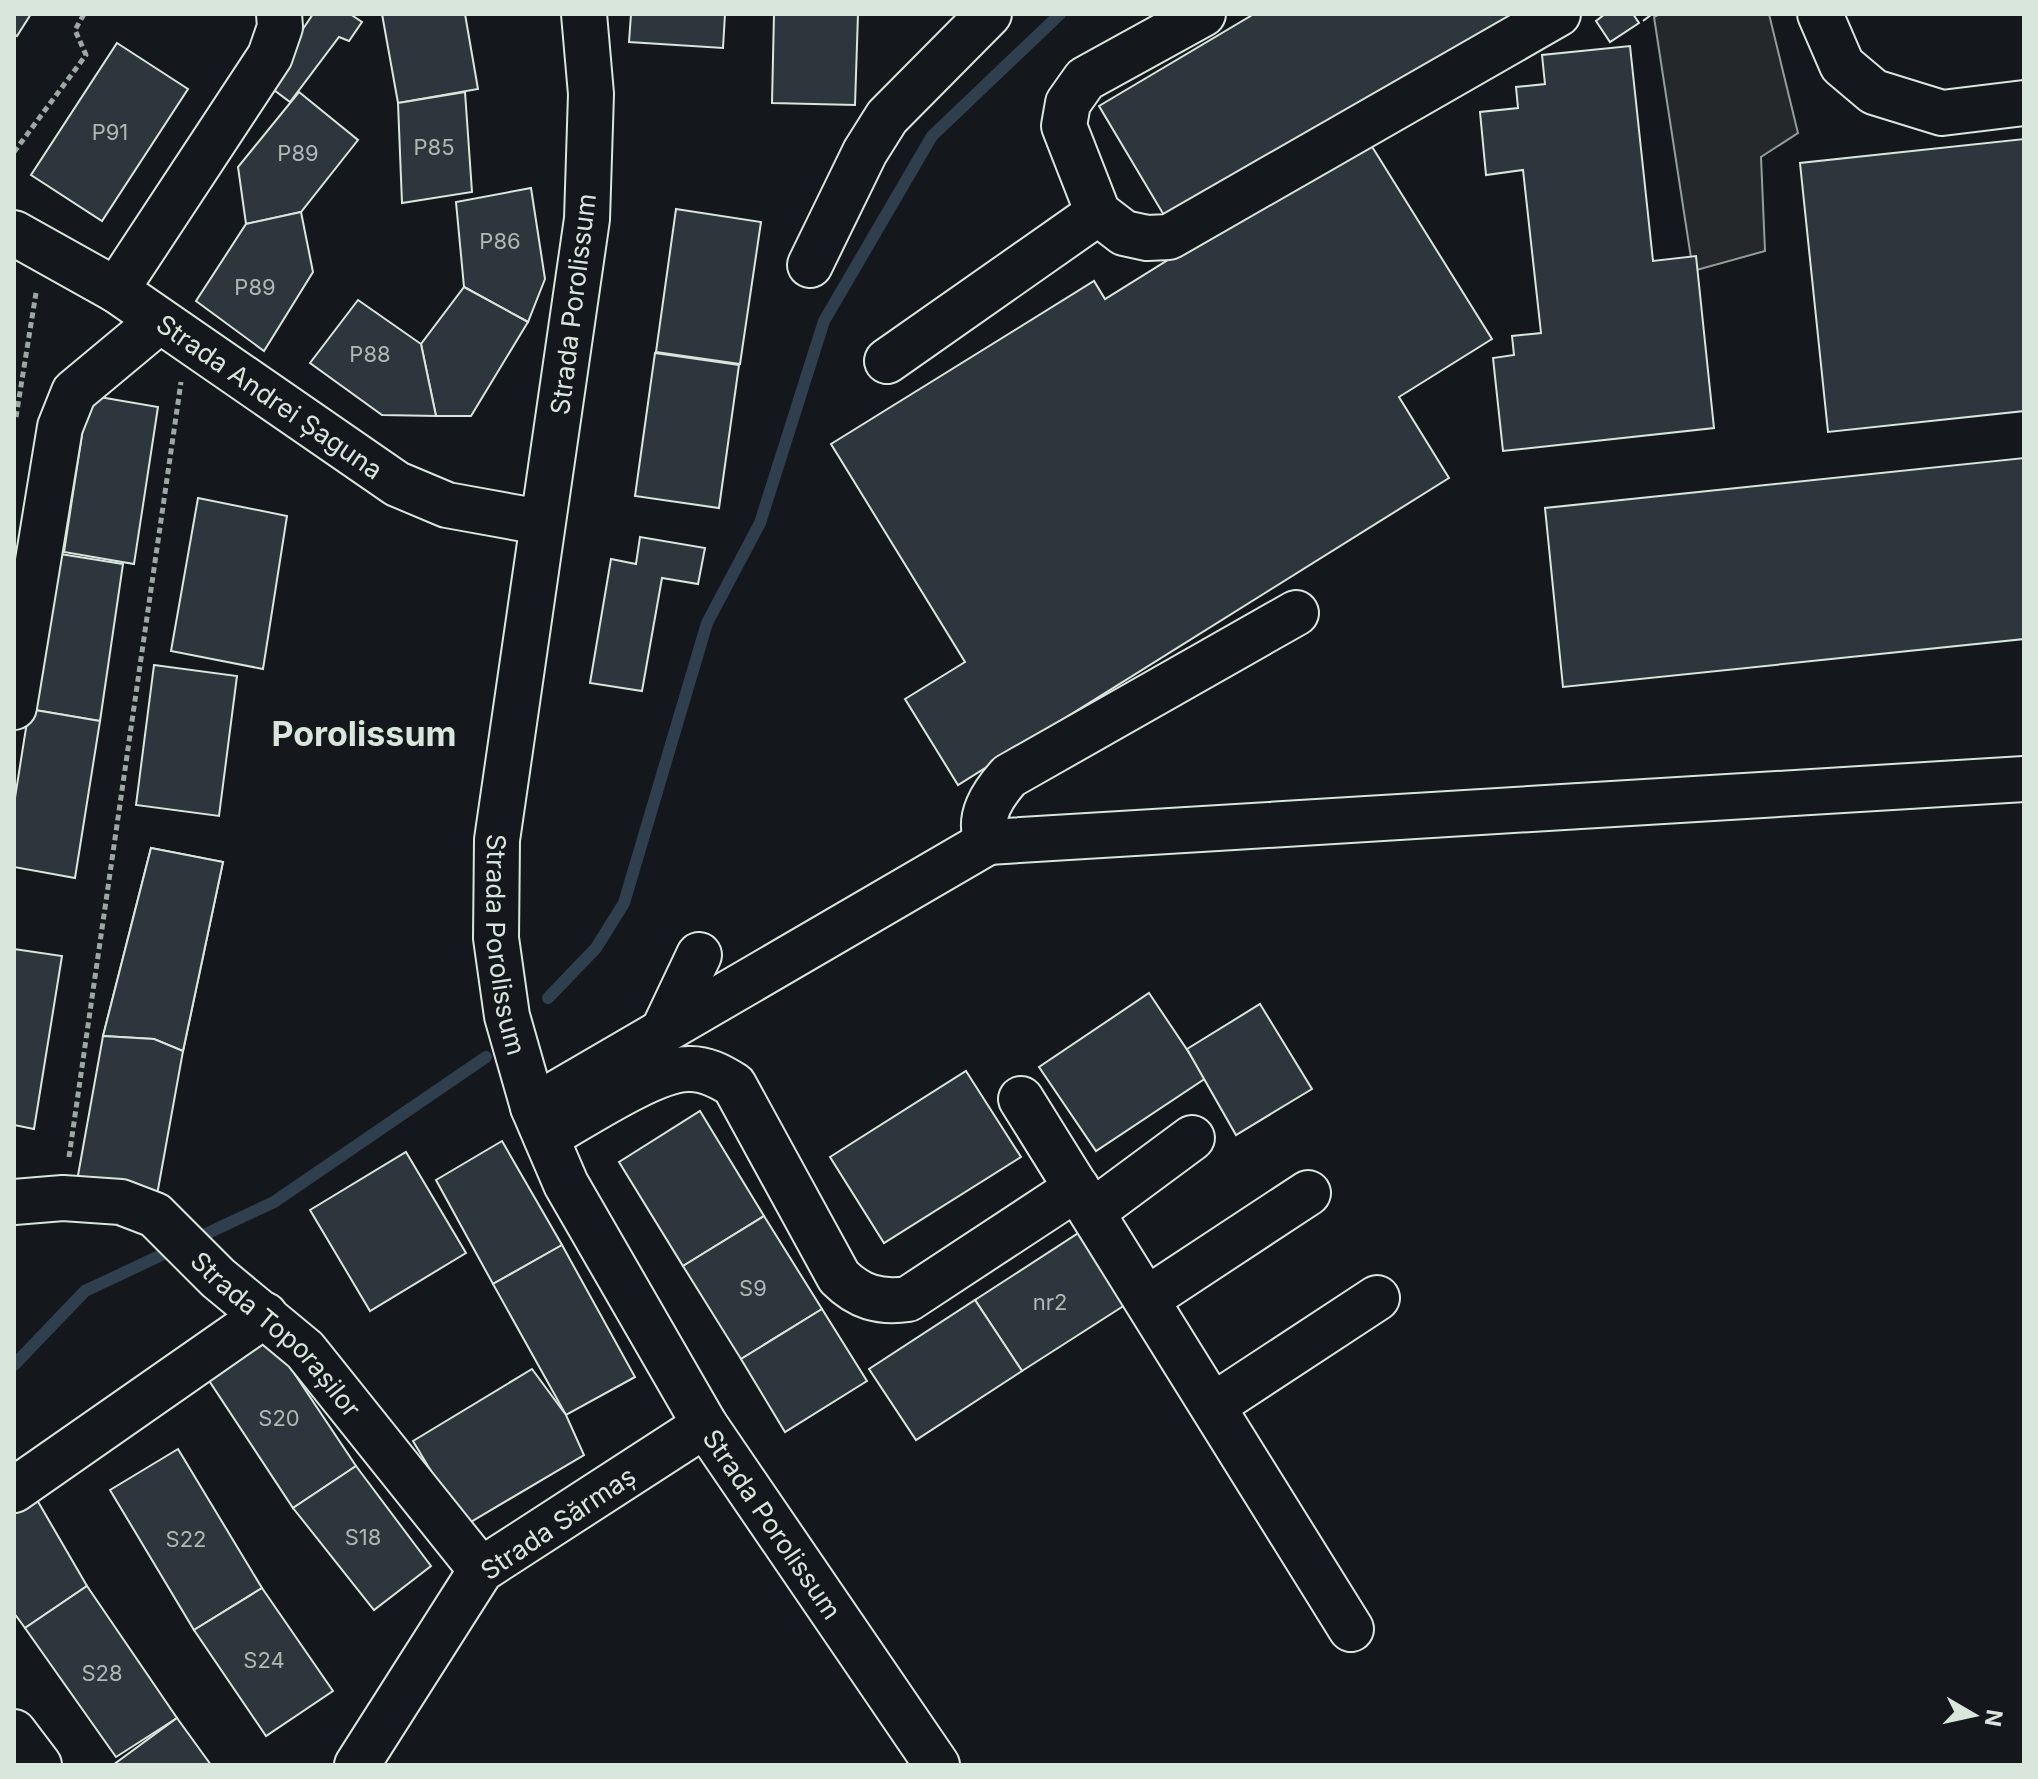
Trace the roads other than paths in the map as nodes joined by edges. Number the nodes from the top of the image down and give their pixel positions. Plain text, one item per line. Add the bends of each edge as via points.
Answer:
1 (279, 14) edge
2 (584, 14) edge
3 (989, 14) edge
4 (1203, 14) edge
5 (1558, 14) edge
6 (1820, 14) edge
7 (2024, 103) edge
8 (1098, 213) junction
9 (28, 242) edge
10 (810, 265) dead end
11 (116, 290) junction
12 (172, 332) junction
13 (887, 361) dead end
14 (541, 522) junction
15 (1296, 613) dead end
16 (14, 707) edge
17 (2024, 779) edge
18 (988, 842) junction
19 (699, 955) dead end
20 (663, 1031) junction
21 (1021, 1099) dead end
22 (540, 1122) junction
23 (1192, 1138) dead end
24 (1308, 1193) dead end
25 (1085, 1200) junction
26 (14, 1202) edge
27 (1377, 1298) dead end
28 (1147, 1299) junction
29 (265, 1315) junction
30 (1214, 1405) junction
31 (705, 1425) junction
32 (14, 1490) edge
33 (481, 1570) junction
34 (1351, 1629) dead end
35 (14, 1732) edge
36 (39, 1765) edge
37 (357, 1765) edge
38 (937, 1765) edge

1 - 11 street via 270,56
2 - 14 street, Strada Porolissum via 591,94 587,219
3 - 10 street via 887,117
4 - 8 street via 1085,79 1068,103 1064,126
5 - 8 street via 1169,237 1124,233
6 - 7 street via 1842,65 1874,92 1942,113
8 - 13 street
9 - 11 street, Strada Andrei Șaguna
11 - 12 street, Strada Andrei Șaguna
12 - 14 street, Strada Andrei Șaguna via 397,484 447,505
12 - 16 street via 74,392 60,427
14 - 22 street, Strada Porolissum via 503,790 495,892 507,1016
15 - 18 street via 1009,776 989,804 983,832
17 - 18 street
18 - 20 street
19 - 20 street
20 - 22 street
21 - 25 street
22 - 25 street via 660,1075 687,1069 719,1075 734,1085 839,1277 862,1295 891,1301 908,1299
22 - 31 street, Strada Porolissum via 566,1184
23 - 25 street
24 - 28 street
25 - 28 street
26 - 29 street, Strada Toporașilor via 121,1202 155,1215 218,1278
27 - 30 street
28 - 30 street
29 - 32 street
29 - 33 street, Strada Toporașilor via 305,1350
30 - 34 street
31 - 33 street, Strada Sărmaș
31 - 38 street, Strada Porolissum
33 - 37 street, Strada Sărmaș
35 - 36 street

